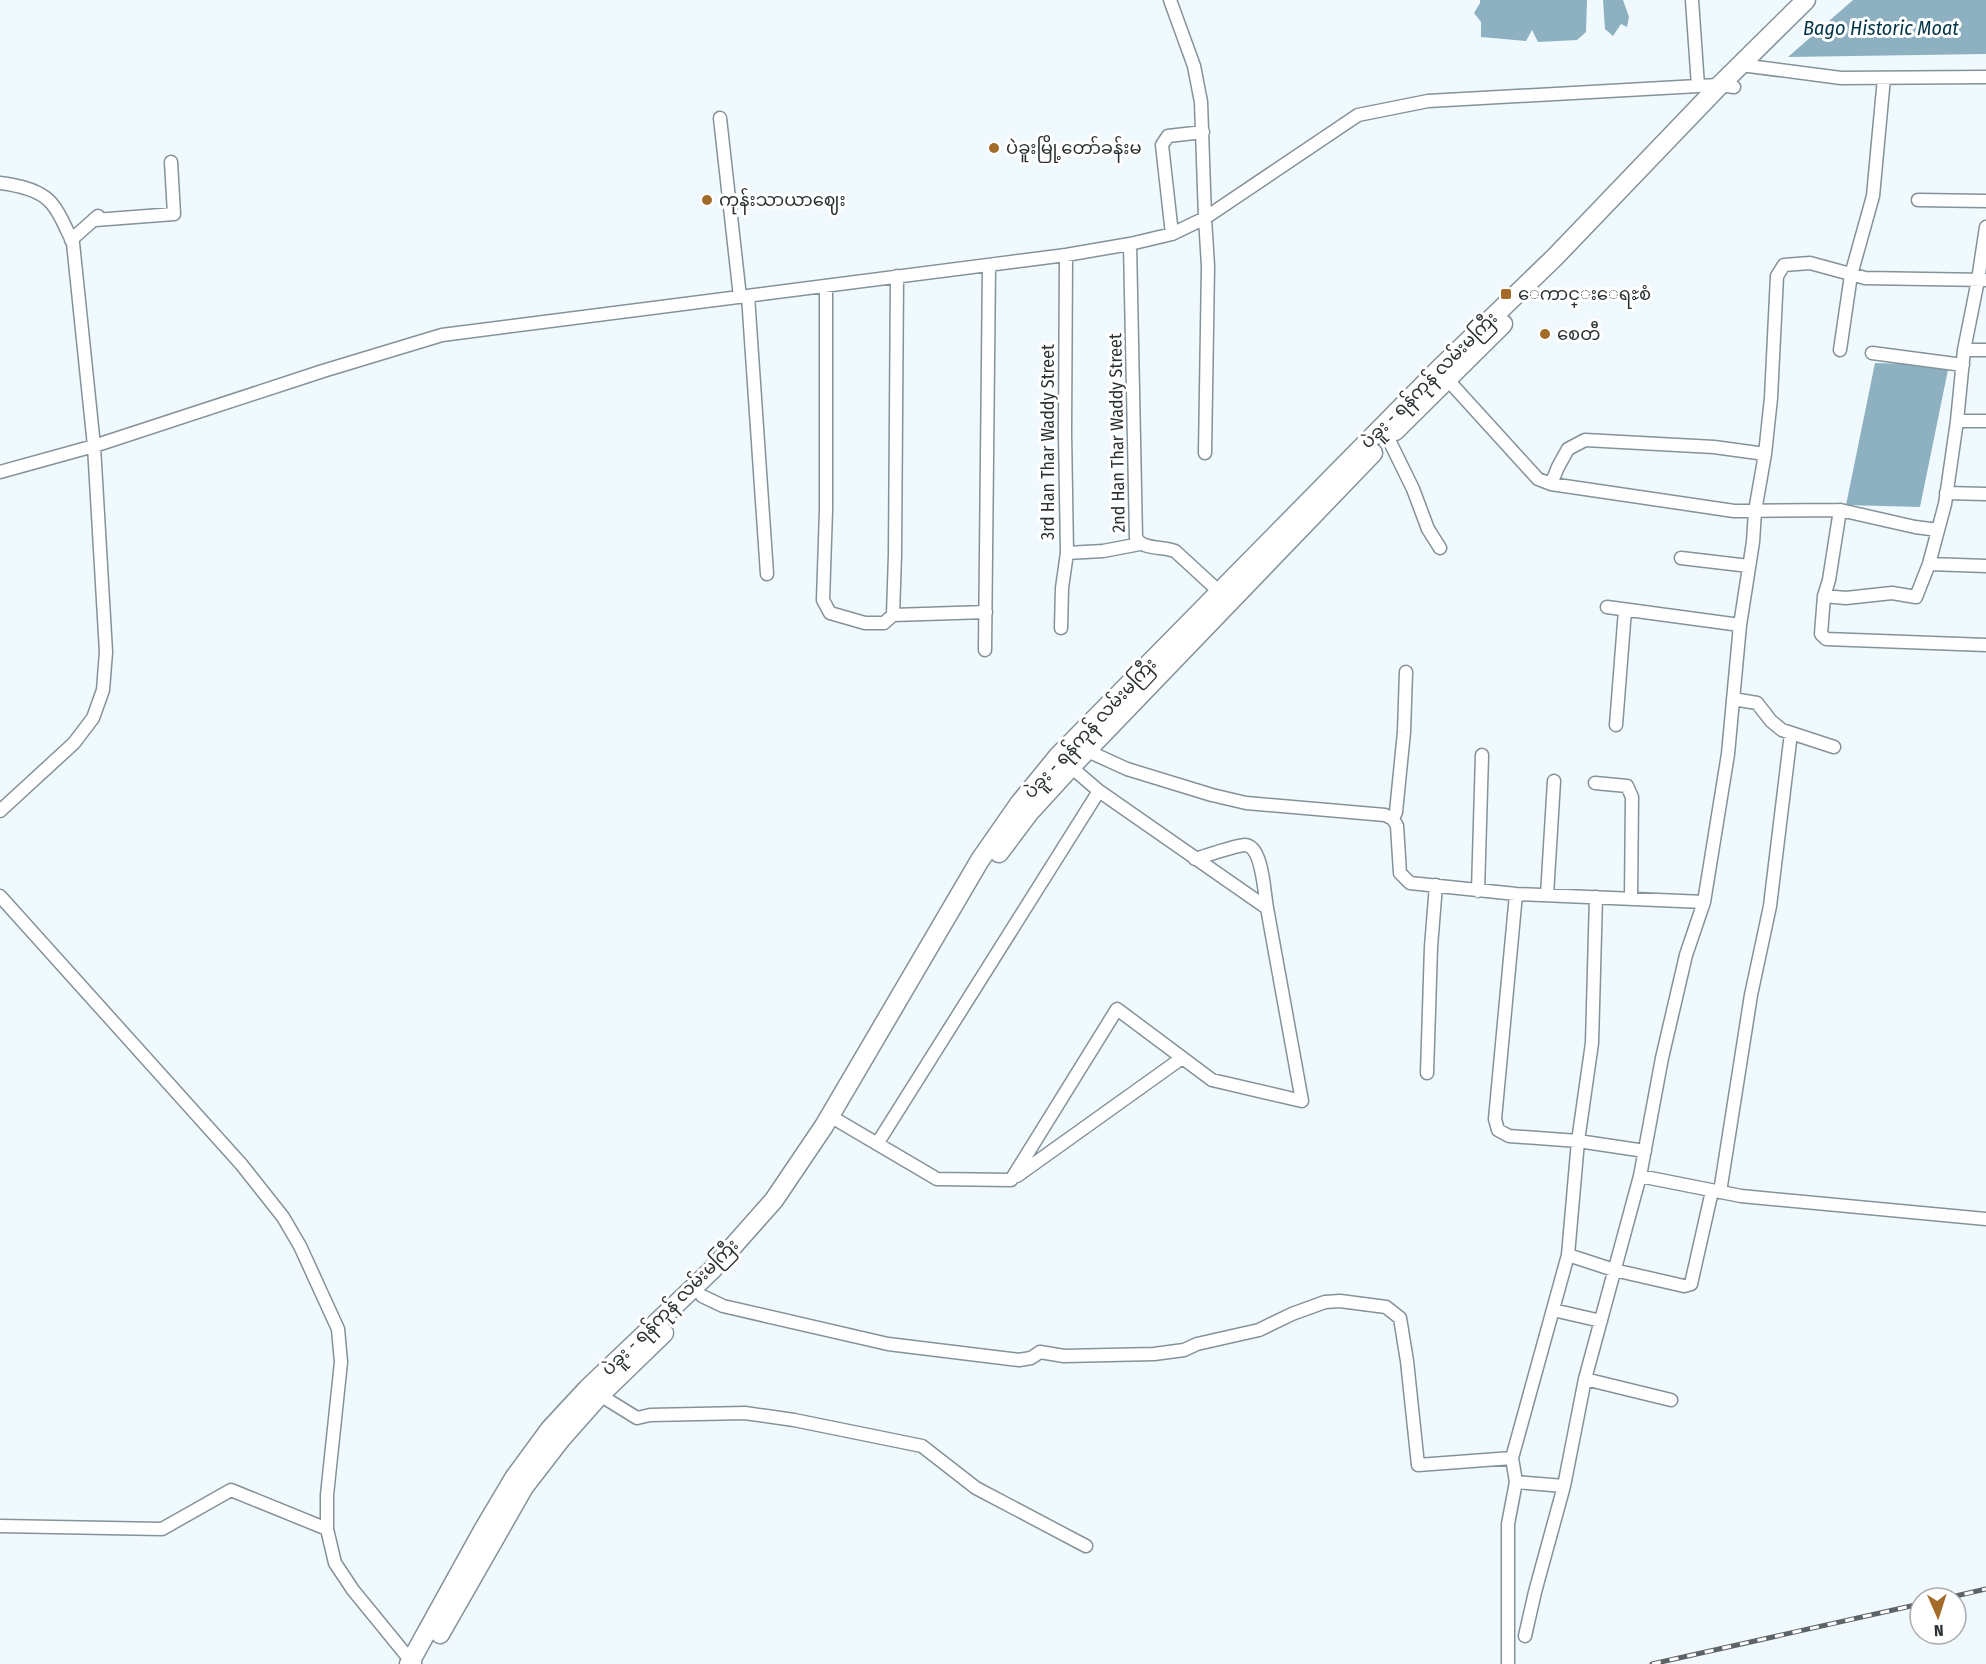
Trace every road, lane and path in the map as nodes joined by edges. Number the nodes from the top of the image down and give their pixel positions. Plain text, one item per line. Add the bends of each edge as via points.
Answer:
1 (1170, 0) edge
2 (1692, 0) edge
3 (1806, 0) edge
4 (1821, 0) edge
5 (1747, 66) junction
6 (1986, 77) edge
7 (1884, 78) junction
8 (1698, 86) junction
9 (1727, 86) junction
10 (720, 118) dead end
11 (1203, 132) junction
12 (171, 162) dead end
13 (0, 183) edge
14 (1918, 200) dead end
15 (1986, 201) edge
16 (1204, 218) junction
17 (1986, 227) edge
18 (1172, 234) junction
19 (71, 240) junction
20 (1130, 244) junction
21 (1066, 255) junction
22 (989, 265) junction
23 (1851, 275) junction
24 (897, 276) junction
25 (1982, 280) edge
26 (826, 286) junction
27 (744, 296) junction
28 (1840, 350) dead end
29 (1964, 350) junction
30 (1986, 350) edge
31 (1872, 353) dead end
32 (1963, 365) junction
33 (1447, 379) junction
34 (1957, 421) junction
35 (1986, 421) edge
36 (1388, 438) junction
37 (94, 446) junction
38 (1205, 453) dead end
39 (1765, 454) junction
40 (0, 472) edge
41 (1551, 484) junction
42 (1946, 493) junction
43 (1986, 494) edge
44 (1840, 510) junction
45 (1755, 511) junction
46 (1938, 530) junction
47 (1140, 544) junction
48 (1440, 548) dead end
49 (1067, 553) junction
50 (1681, 558) dead end
51 (1929, 564) junction
52 (1749, 566) junction
53 (1986, 567) edge
54 (767, 574) dead end
55 (1225, 596) junction
56 (1824, 596) junction
57 (1607, 607) dead end
58 (1625, 609) junction
59 (986, 612) junction
60 (893, 615) junction
61 (1740, 625) junction
62 (1061, 628) dead end
63 (1986, 645) edge
64 (986, 650) dead end
65 (1406, 672) dead end
66 (1733, 699) junction
67 (1616, 725) dead end
68 (1791, 733) junction
69 (1079, 747) junction
70 (1834, 747) dead end
71 (1482, 755) dead end
72 (1071, 766) junction
73 (1554, 781) dead end
74 (1595, 783) dead end
75 (1099, 791) junction
76 (0, 811) edge
77 (1393, 819) junction
78 (1195, 859) junction
79 (1436, 885) junction
80 (1478, 891) junction
81 (1516, 894) junction
82 (1547, 895) junction
83 (0, 896) edge
84 (1596, 897) junction
85 (1631, 899) junction
86 (1704, 902) junction
87 (1266, 908) junction
88 (1182, 1058) junction
89 (1427, 1073) dead end
90 (835, 1119) junction
91 (1578, 1142) junction
92 (877, 1144) junction
93 (1645, 1151) junction
94 (1640, 1176) junction
95 (1011, 1180) junction
96 (1716, 1191) junction
97 (1986, 1219) edge
98 (1568, 1255) junction
99 (1614, 1270) junction
100 (702, 1296) junction
101 (1553, 1310) junction
102 (1600, 1321) junction
103 (1586, 1379) junction
104 (594, 1391) junction
105 (1671, 1400) dead end
106 (1512, 1458) junction
107 (1516, 1482) junction
108 (1564, 1486) junction
109 (0, 1526) edge
110 (327, 1529) junction
111 (1086, 1546) dead end
112 (1525, 1635) dead end
113 (415, 1663) edge
114 (1508, 1664) edge

1 - 11 street via 1194,66
2 - 8 street
3 - 5 highway, ပဲခူး - ရန်ကုန် လမ်းမကြီး
4 - 5 highway, ပဲခူး - ရန်ကုန် လမ်းမကြီး
5 - 7 street via 1841,78
5 - 9 highway, ပဲခူး - ရန်ကုန် လမ်းမကြီး
6 - 7 street
7 - 23 street via 1873,196
8 - 9 street
8 - 16 street via 1428,101 1358,115
9 - 33 highway, ပဲခူး - ရန်ကုန် လမ်းမကြီး via 1563,265
9 - 55 highway, ပဲခူး - ရန်ကုန် လမ်းမကြီး via 1437,371
10 - 27 street
11 - 16 street
11 - 18 street via 1168,136 1162,145
12 - 19 street via 174,214 96,218
13 - 19 street via 20,186 46,198 63,220
14 - 15 street
16 - 18 street
16 - 38 street via 1208,266
17 - 25 street
18 - 20 street
19 - 37 street
20 - 21 street
20 - 47 street, 2nd Han Thar Waddy Street via 1136,538
21 - 22 street
21 - 49 street, 3rd Han Thar Waddy Street
22 - 24 street
22 - 59 street
23 - 25 street
23 - 28 street
23 - 39 street via 1810,263 1784,265 1777,276
24 - 26 street
24 - 60 street
25 - 29 street
26 - 27 street
26 - 60 street via 823,600 830,613 865,623 884,623
27 - 37 street via 442,335
27 - 54 street
29 - 30 street
29 - 32 street
31 - 32 street
32 - 34 street
33 - 36 highway, ပဲခူး - ရန်ကုန် လမ်းမကြီး
33 - 41 street via 1538,479
34 - 35 street
34 - 42 street
36 - 48 street
36 - 55 highway, ပဲခူး - ရန်ကုန် လမ်းမကြီး
37 - 40 street
37 - 76 street via 106,652 103,690 93,718 74,743
39 - 41 street via 1714,447 1585,440 1568,449
39 - 45 street
41 - 45 street via 1734,512
42 - 43 street
42 - 46 street
44 - 45 street
44 - 46 street
44 - 56 street
45 - 52 street
46 - 51 street
47 - 49 street
47 - 55 street, 2nd Han Thar Waddy Street via 1175,551
49 - 62 street, 3rd Han Thar Waddy Street
50 - 52 street
51 - 53 street
51 - 56 street via 1916,597 1892,593
52 - 61 street
55 - 69 highway, ပဲခူး - ရန်ကုန် လမ်းမကြီး
56 - 63 street via 1821,634 1826,639
57 - 58 street
58 - 61 street
58 - 67 street
59 - 60 street
59 - 64 street
61 - 66 street
65 - 77 street via 1398,801
66 - 68 street via 1757,703 1771,721
66 - 86 street
68 - 70 street
68 - 96 street via 1770,906
69 - 72 highway, ပဲခူး - ရန်ကုန် လမ်းမကြီး
69 - 77 street via 1127,769 1246,803 1384,815
69 - 90 highway, ပဲခူး - ရန်ကုန် လမ်းမကြီး via 1059,755 980,860
71 - 80 street
72 - 75 street
72 - 90 highway, ပဲခူး - ရန်ကုန် လမ်းမကြီး via 989,866
73 - 82 street
74 - 85 street via 1627,786 1632,797
75 - 78 street
75 - 92 street
77 - 79 street via 1397,826 1400,873 1410,883
78 - 87 street
78 - 87 street via 1245,845 1255,849
79 - 80 street
79 - 89 street
80 - 81 street
81 - 82 street
81 - 91 street via 1495,1119 1498,1130 1509,1136
82 - 84 street
83 - 110 street via 242,1164 283,1216 300,1246 338,1329 341,1362
84 - 85 street
84 - 91 street via 1592,1043
85 - 86 street
86 - 93 street via 1686,955
87 - 88 street via 1302,1101 1212,1080
88 - 95 street
88 - 95 street via 1116,1009
90 - 92 street
90 - 100 highway, ပဲခူး - ရန်ကုန် လမ်းမကြီး via 783,1206
90 - 104 highway, ပဲခူး - ရန်ကုန် လမ်းမကြီး via 774,1200 712,1270
91 - 93 street
91 - 98 street
92 - 95 street via 937,1179
93 - 94 street
94 - 96 street
94 - 99 street
96 - 97 street
96 - 99 street via 1691,1284 1684,1286
98 - 99 street
98 - 101 street
99 - 102 street
100 - 104 highway, ပဲခူး - ရန်ကုန် လမ်းမကြီး
100 - 106 street via 723,1306 861,1339 1019,1360 1040,1352 1065,1356 1184,1350 1259,1330 1325,1302 1386,1307 1400,1318 1418,1465
101 - 102 street
101 - 106 street
102 - 103 street
103 - 105 street
103 - 108 street
104 - 111 street via 637,1418 745,1413 922,1446 976,1488
104 - 113 highway, ပဲခူး - ရန်ကုန် လမ်းမကြီး via 550,1429 514,1478
106 - 107 street
107 - 108 street
107 - 114 street via 1508,1524
108 - 112 street
109 - 110 street via 162,1529 231,1490
110 - 113 street via 335,1563

